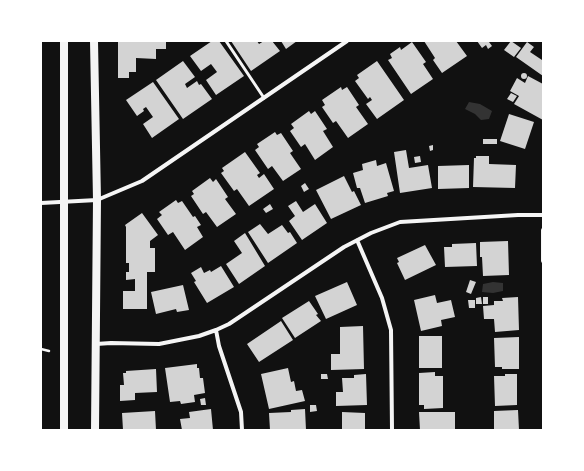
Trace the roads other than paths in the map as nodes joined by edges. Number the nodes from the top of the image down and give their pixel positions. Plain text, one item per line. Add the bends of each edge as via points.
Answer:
1 (64, 41) edge
2 (94, 41) edge
3 (226, 41) edge
4 (347, 41) edge
5 (264, 98) junction
6 (97, 200) junction
7 (64, 202) junction
8 (41, 203) edge
9 (543, 216) edge
10 (543, 230) edge
11 (357, 240) junction
12 (543, 261) edge
13 (216, 330) junction
14 (96, 344) junction
15 (64, 430) edge
16 (95, 430) edge
17 (242, 430) edge
18 (392, 430) edge

1 - 7 main road
2 - 6 main road
3 - 5 lane
4 - 5 street
5 - 6 street via 142,181
6 - 7 street
6 - 14 main road
7 - 8 street
7 - 15 main road
9 - 11 street via 518,215 400,222
10 - 12 street
11 - 13 street
11 - 18 street via 382,298 391,330
13 - 14 street via 159,344
13 - 17 street via 241,412
14 - 16 main road

